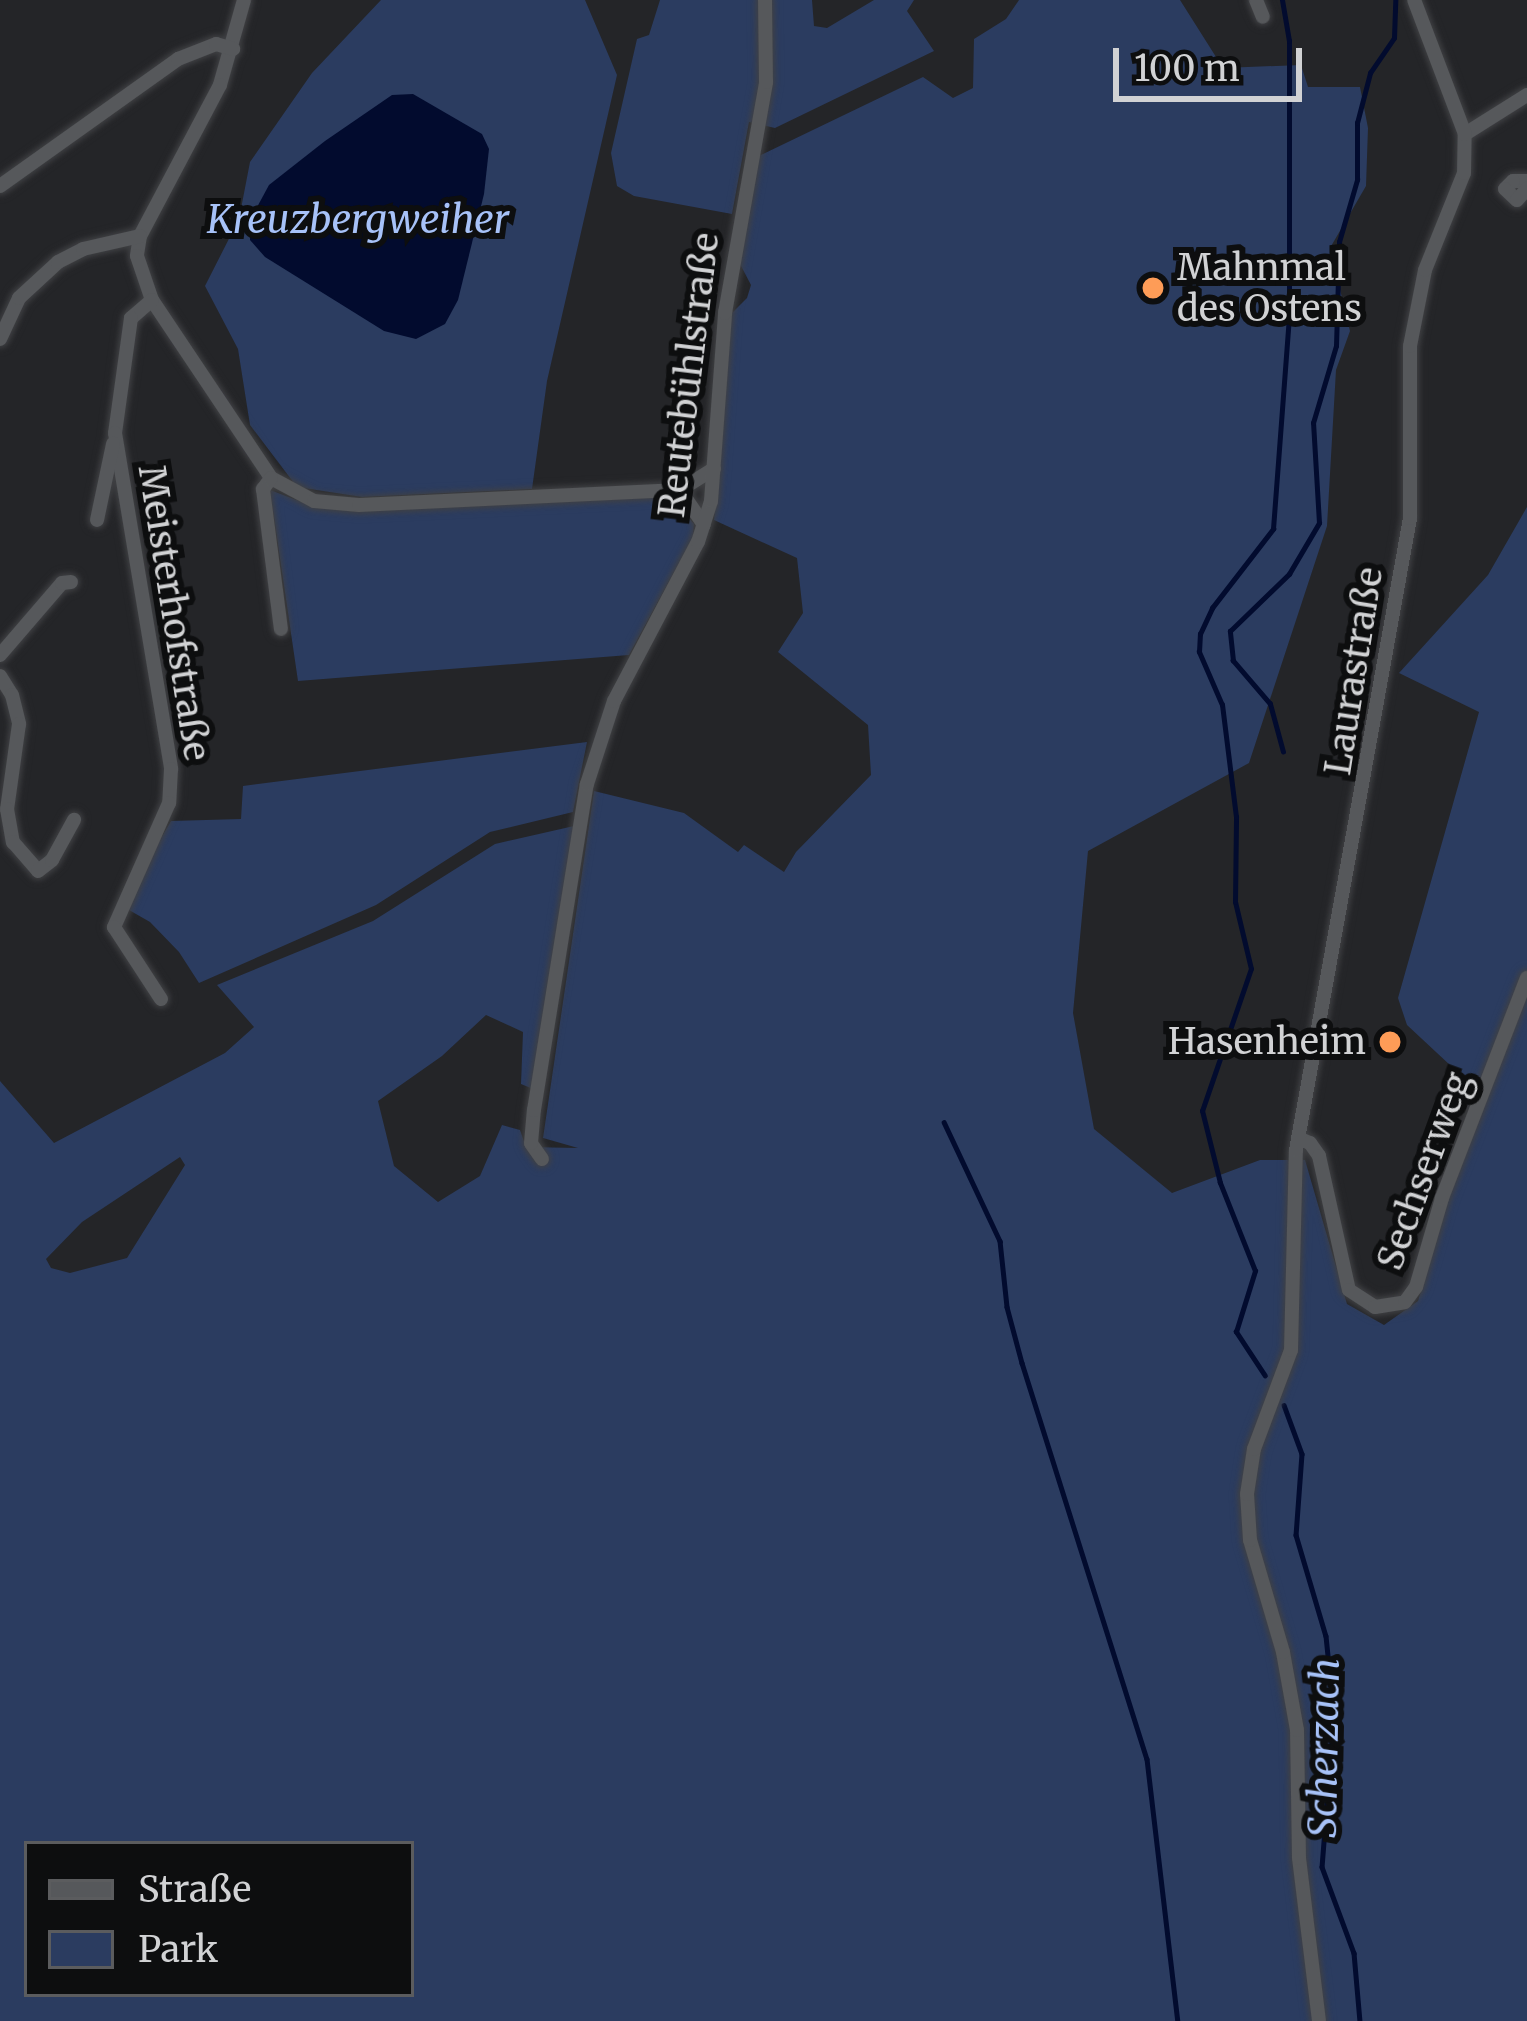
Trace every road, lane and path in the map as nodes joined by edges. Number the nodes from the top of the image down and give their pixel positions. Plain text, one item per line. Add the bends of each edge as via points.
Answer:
1 (244, 0) edge
2 (764, 0) edge
3 (1256, 0) edge
4 (1414, 0) edge
5 (1263, 16) dead end
6 (233, 49) junction
7 (1527, 95) edge
8 (1465, 134) junction
9 (0, 161) edge
10 (6, 182) edge
11 (140, 236) junction
12 (152, 300) junction
13 (0, 339) edge
14 (115, 433) junction
15 (714, 469) junction
16 (271, 478) junction
17 (680, 490) junction
18 (97, 520) dead end
19 (704, 525) junction
20 (71, 582) dead end
21 (280, 629) dead end
22 (0, 655) edge
23 (0, 676) edge
24 (74, 820) dead end
25 (6, 846) edge
26 (1527, 979) edge
27 (161, 999) dead end
28 (1298, 1138) junction
29 (542, 1159) dead end
30 (1319, 2021) edge

1 - 6 street
2 - 15 street, Reutebühlstraße via 766,82 725,313
3 - 5 street
4 - 8 street
6 - 10 street via 215,44 178,59
6 - 11 street
7 - 8 street
8 - 28 street, Laurastraße via 1464,173 1425,270 1410,346 1410,518
9 - 10 street
11 - 12 street via 137,256
11 - 13 street via 58,262 19,298
12 - 14 street, Meisterhofstraße via 131,318
12 - 16 street
14 - 18 street, Meisterhofstraße
14 - 27 street, Meisterhofstraße via 171,769 169,803 114,927
15 - 17 street
15 - 19 street, Reutebühlstraße
16 - 17 street via 314,501 359,505
16 - 21 street via 263,489
17 - 19 street
19 - 29 street, Reutebühlstraße via 614,701 587,784 534,1110 531,1143
20 - 22 street
23 - 25 street via 19,724
24 - 25 street via 38,871
26 - 28 street, Sechserweg via 1405,1302 1375,1307 1349,1290 1319,1156
28 - 30 street, Laurastraße via 1291,1350 1254,1449 1247,1494 1250,1540 1297,1730 1299,1858

